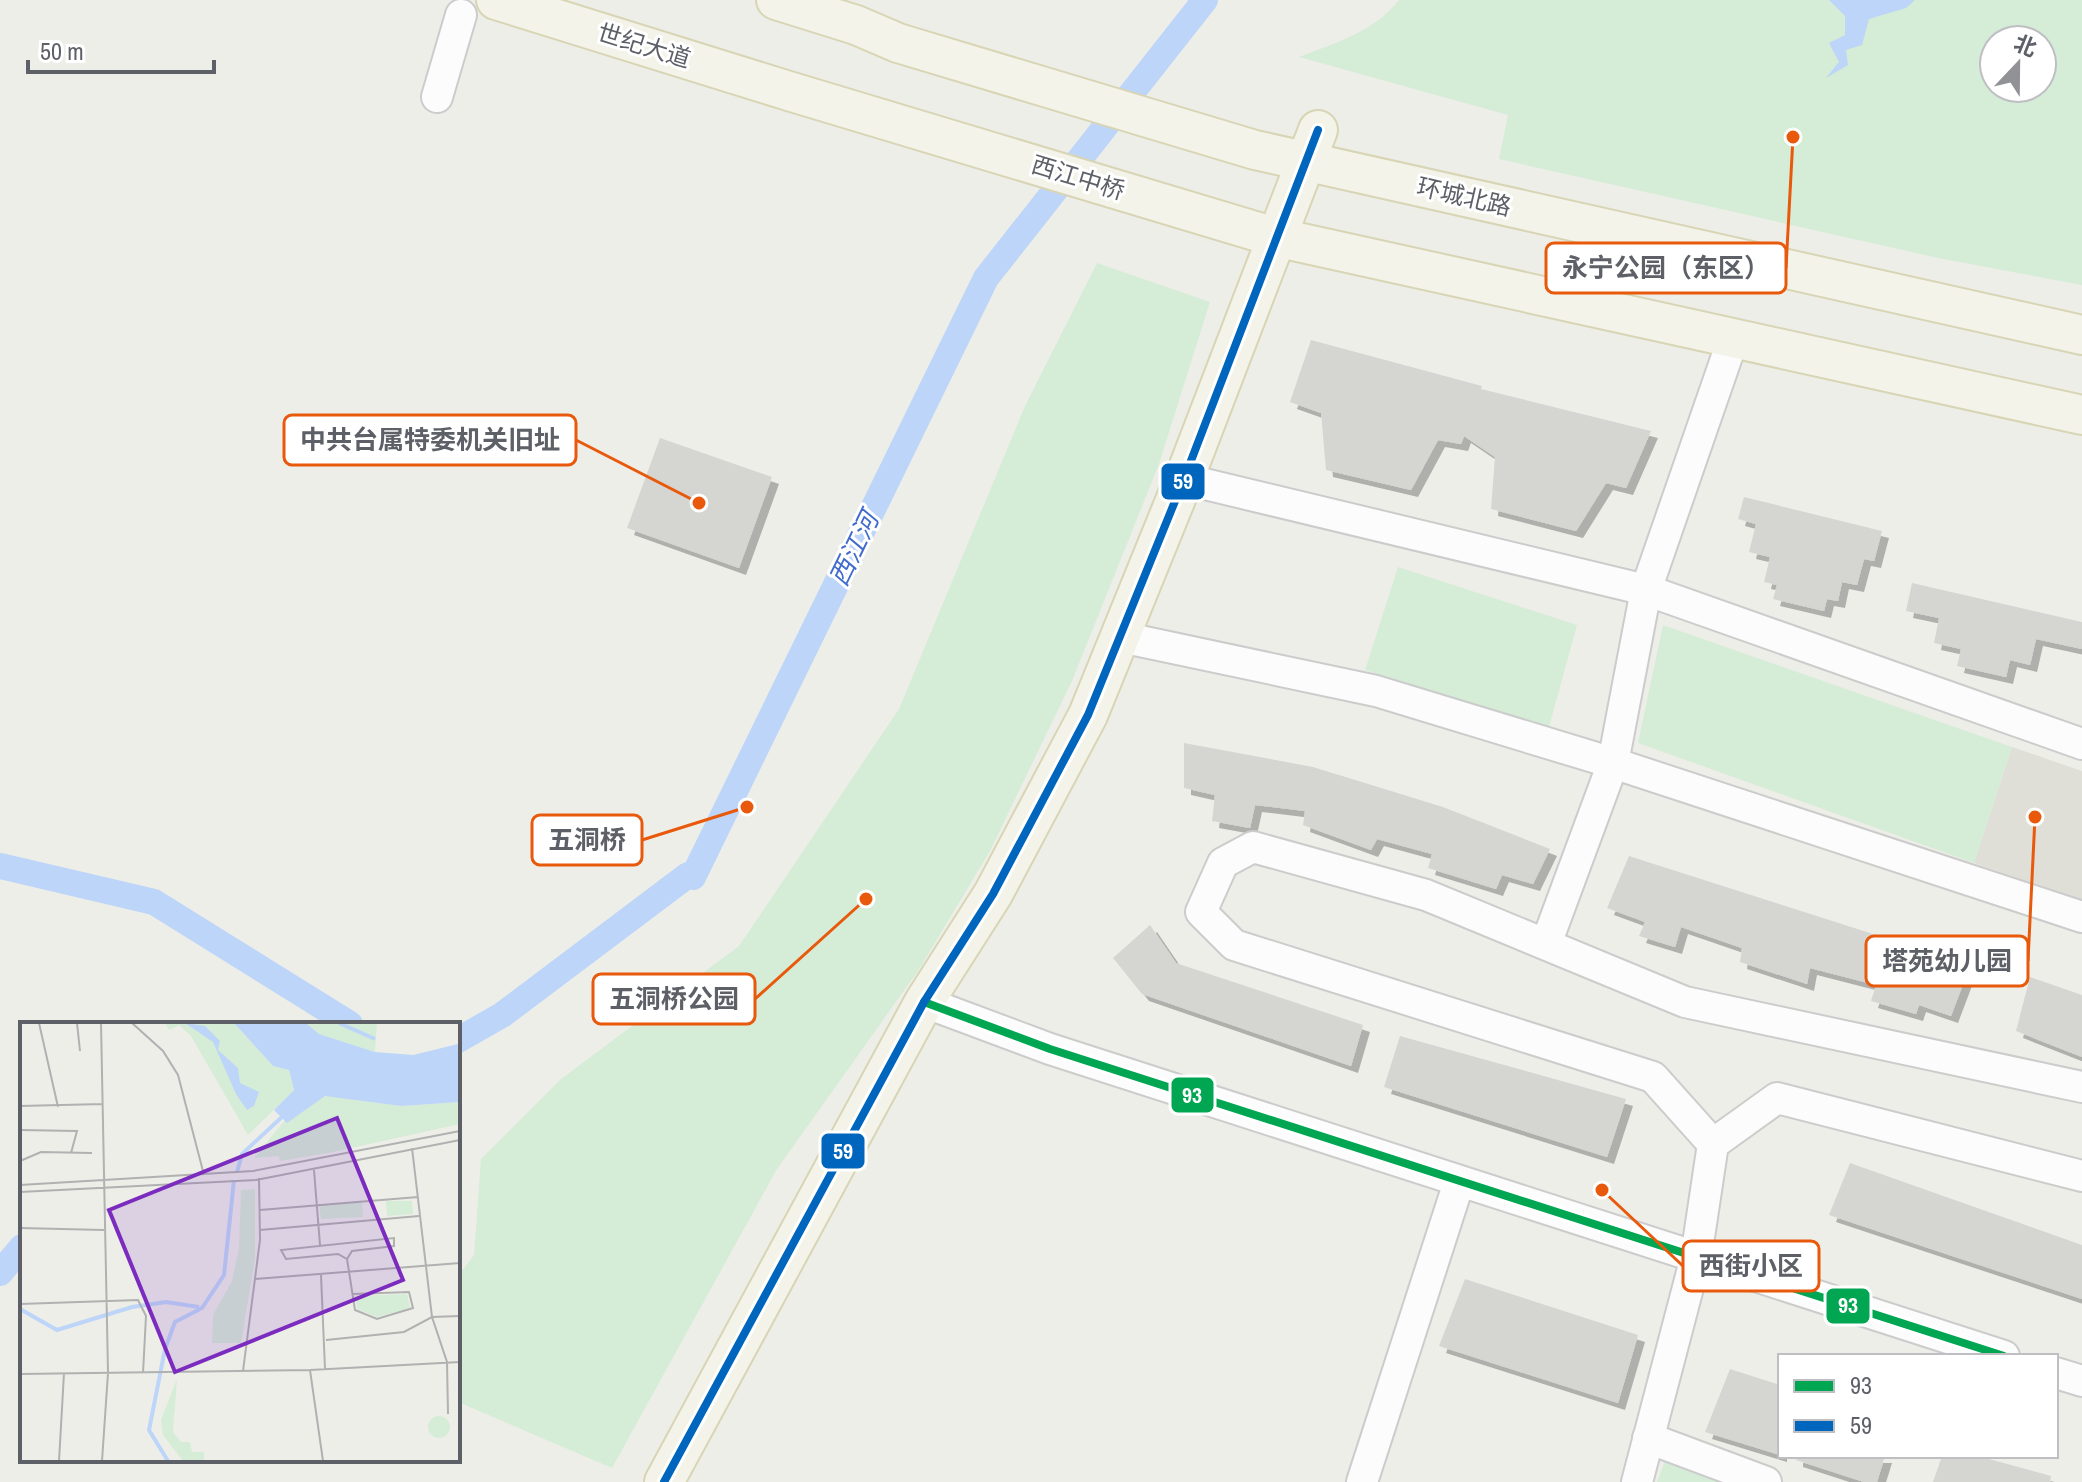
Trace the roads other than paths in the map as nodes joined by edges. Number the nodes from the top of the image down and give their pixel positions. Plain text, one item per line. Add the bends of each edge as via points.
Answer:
1 (496, 0) edge
2 (776, 0) edge
3 (859, 12) edge
4 (461, 15) dead end
5 (437, 97) dead end
6 (880, 117) joint
7 (1311, 145) junction
8 (1275, 237) junction
9 (2082, 335) edge
10 (1733, 339) junction
11 (2082, 415) edge
12 (1184, 479) junction
13 (1646, 590) junction
14 (1121, 637) junction
15 (2082, 744) edge
16 (1613, 763) junction
17 (2082, 917) edge
18 (1546, 944) junction
19 (924, 1002) junction
20 (2082, 1087) edge
21 (1713, 1144) junction
22 (2082, 1176) edge
23 (1459, 1182) junction
24 (1696, 1257) junction
25 (1998, 1354) edge
26 (2058, 1374) edge
27 (2082, 1381) edge
28 (1648, 1438) junction
29 (664, 1482) edge
30 (1362, 1482) edge
31 (1637, 1482) edge
32 (1766, 1482) edge

1 - 6 main road, 世纪大道
2 - 3 main road
3 - 7 main road, 环城北路 via 898,43 1255,150
4 - 5 street
6 - 8 main road, 西江中桥
7 - 8 main road
7 - 9 main road, 环城北路
8 - 10 main road
8 - 12 main road
10 - 11 main road
10 - 13 street
12 - 13 street
12 - 14 main road
13 - 15 street
13 - 16 street
14 - 16 street via 1376,691
14 - 19 main road via 1088,715 1001,880
16 - 17 street
16 - 18 street
18 - 20 street via 1685,1002
18 - 21 street via 1426,895 1253,847 1223,863 1201,912 1234,945 1653,1077
19 - 23 street via 1050,1049
19 - 29 main road
21 - 22 street via 1777,1098
21 - 24 street
23 - 24 street
23 - 30 street
24 - 25 street
24 - 28 street
26 - 27 street
28 - 31 street
28 - 32 street

